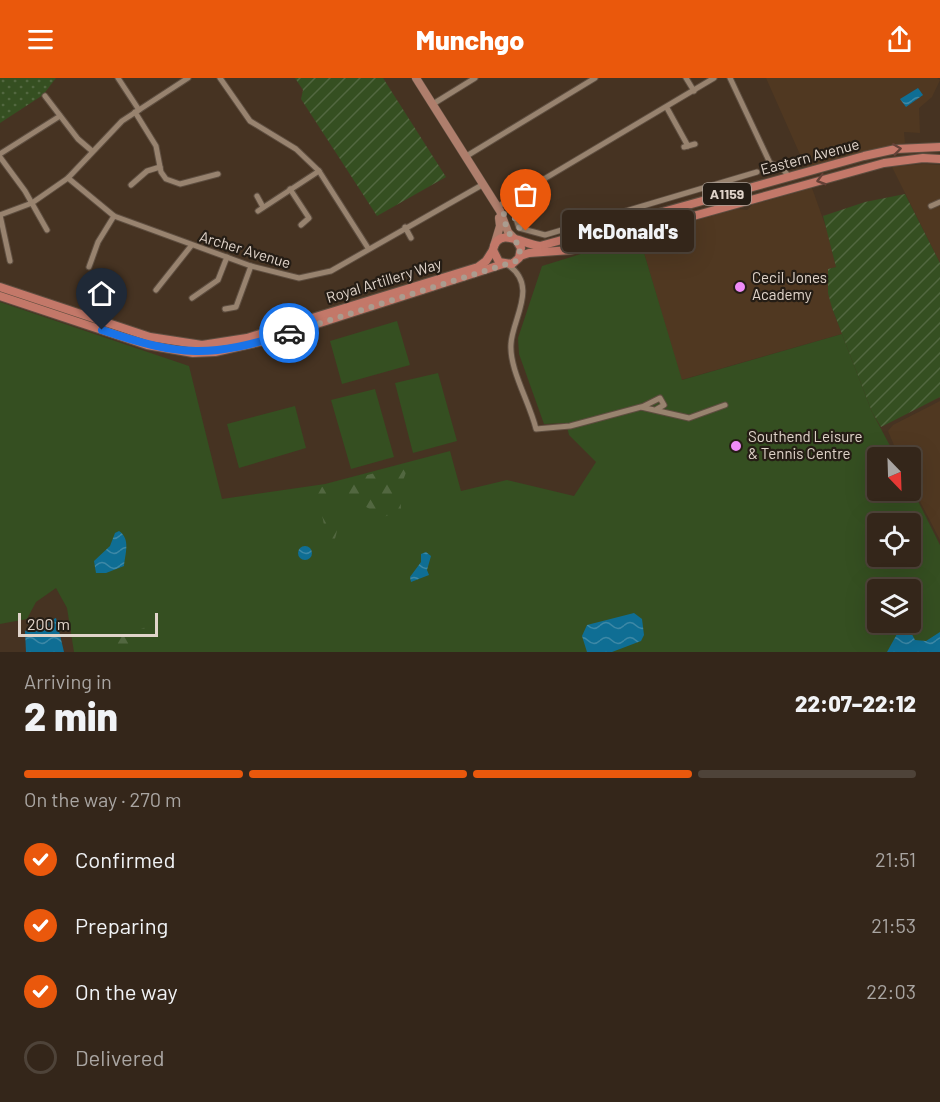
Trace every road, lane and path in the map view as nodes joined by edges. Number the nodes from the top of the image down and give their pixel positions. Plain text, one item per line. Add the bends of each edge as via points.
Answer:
1 (118, 78) edge
2 (188, 78) edge
3 (220, 78) edge
4 (416, 78) edge
5 (475, 78) edge
6 (595, 78) edge
7 (687, 78) edge
8 (714, 78) edge
9 (730, 78) edge
10 (694, 91) junction
11 (45, 96) dead end
12 (433, 104) junction
13 (667, 108) junction
14 (137, 111) junction
15 (60, 116) junction
16 (695, 144) dead end
17 (940, 147) edge
18 (92, 151) junction
19 (0, 155) edge
20 (465, 157) junction
21 (940, 159) edge
22 (160, 167) junction
23 (319, 171) junction
24 (757, 172) dead end
25 (218, 174) dead end
26 (789, 177) junction
27 (68, 178) junction
28 (131, 185) dead end
29 (482, 185) junction
30 (290, 189) junction
31 (257, 196) dead end
32 (510, 201) junction
33 (940, 202) edge
34 (32, 204) junction
35 (497, 206) junction
36 (931, 206) dead end
37 (0, 215) edge
38 (114, 216) junction
39 (501, 216) junction
40 (301, 225) dead end
41 (405, 227) junction
42 (47, 230) dead end
43 (411, 238) dead end
44 (515, 239) junction
45 (191, 246) junction
46 (368, 248) junction
47 (494, 248) junction
48 (227, 257) junction
49 (519, 257) junction
50 (10, 261) dead end
51 (505, 264) junction
52 (250, 266) junction
53 (89, 267) dead end
54 (517, 275) junction
55 (0, 287) edge
56 (156, 290) dead end
57 (0, 296) edge
58 (192, 298) dead end
59 (225, 309) dead end
60 (724, 405) dead end
61 (641, 407) junction
62 (657, 410) junction

1 - 14 street
2 - 14 street
3 - 23 street via 250,122 296,149
4 - 12 street
5 - 12 street
6 - 20 street
7 - 10 street
8 - 10 street
9 - 26 street via 770,163
10 - 13 street
11 - 15 street
12 - 20 street
13 - 16 street via 686,147
13 - 32 street
14 - 18 street
14 - 22 street via 156,146
15 - 18 street
15 - 19 street
26 -> 17 main road, Eastern Avenue / A1159 via 886,151
18 - 27 street
19 - 34 street
20 - 29 street
21 -> 49 main road, Eastern Avenue / A1159 via 884,163 571,250 530,252
22 - 25 street via 166,179 177,184
22 - 28 street via 147,171
23 - 30 street
23 - 46 street
24 - 32 street via 545,235 519,228
26 - 44 main road, Eastern Avenue / A1159 via 543,245
27 - 34 street
27 - 38 street, Archer Avenue
29 - 35 street
29 - 39 street
29 - 41 street, Archer Avenue
30 - 31 street via 260,209
30 - 40 street via 309,218
32 - 35 street
32 - 39 street
33 - 36 street
34 - 37 street
34 - 42 street
35 - 39 street
37 - 50 street
38 - 45 street, Archer Avenue
38 - 53 street
39 - 44 street
39 - 47 street
41 - 43 street
41 - 46 street, Archer Avenue
44 - 47 main road via 500,238
44 - 49 main road via 521,248
45 - 48 street, Archer Avenue
45 - 56 street
46 - 52 street, Archer Avenue via 331,271 310,277 291,277
47 - 51 main road via 496,258
47 - 55 main road, Royal Artillery Way via 478,267 216,344 150,337
48 - 52 street, Archer Avenue
48 - 58 street via 218,280
49 - 51 main road, Eastern Avenue
49 - 54 street
51 - 54 street
51 - 57 main road, Royal Artillery Way via 264,341 215,352 193,353 147,345
52 - 59 street via 237,305
54 - 61 street via 523,303 511,351 536,429 570,426
60 - 62 street via 689,418
61 - 62 street
61 - 62 street via 660,398 664,405

